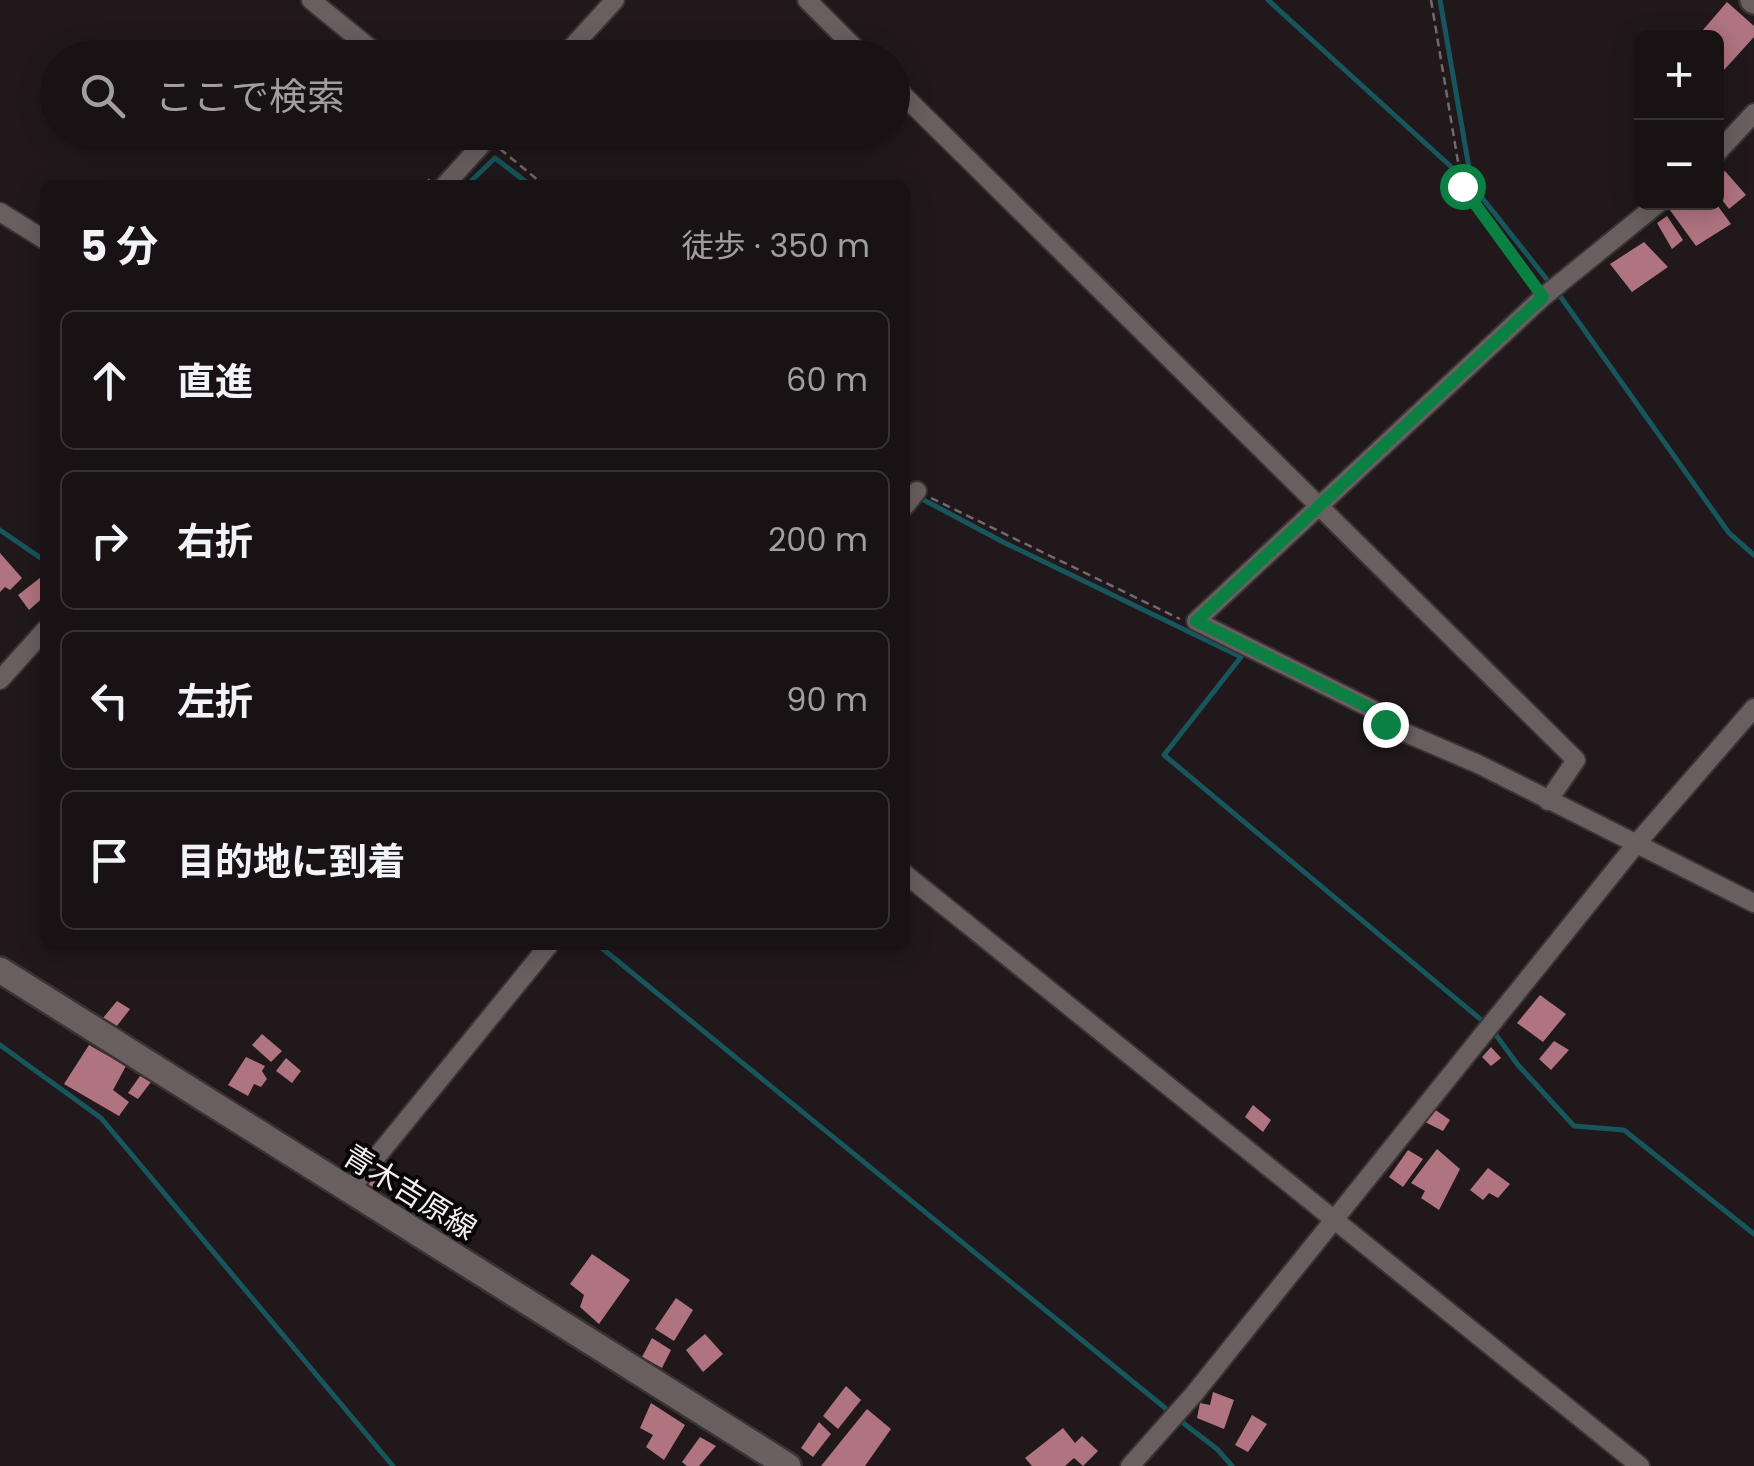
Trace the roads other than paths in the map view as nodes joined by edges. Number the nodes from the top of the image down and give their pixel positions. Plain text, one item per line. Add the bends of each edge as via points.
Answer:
1 (310, 0) edge
2 (615, 0) edge
3 (807, 0) edge
4 (360, 40) edge
5 (578, 40) edge
6 (848, 40) edge
7 (910, 102) edge
8 (1754, 113) edge
9 (1724, 145) edge
10 (477, 150) edge
11 (450, 180) edge
12 (1650, 210) edge
13 (0, 212) edge
14 (40, 237) edge
15 (1318, 505) junction
16 (40, 636) edge
17 (0, 680) edge
18 (1754, 708) edge
19 (1548, 801) junction
20 (1637, 844) junction
21 (910, 878) edge
22 (1754, 903) edge
23 (545, 950) edge
24 (0, 970) edge
25 (348, 1192) junction
26 (1334, 1217) junction
27 (788, 1466) edge
28 (1130, 1466) edge
29 (1640, 1466) edge

1 - 4 street
2 - 5 street
3 - 6 street
7 - 15 street
8 - 9 street
10 - 11 street
12 - 15 street via 1543,297
13 - 14 street
15 - 19 street via 1576,760
15 - 19 street via 1196,621 1372,709 1385,724
16 - 17 street
18 - 20 street
19 - 20 street
20 - 22 street
20 - 26 street
21 - 26 street
23 - 25 street
24 - 25 main road, 青木吉原線
25 - 27 main road, 青木吉原線
26 - 28 street
26 - 29 street

